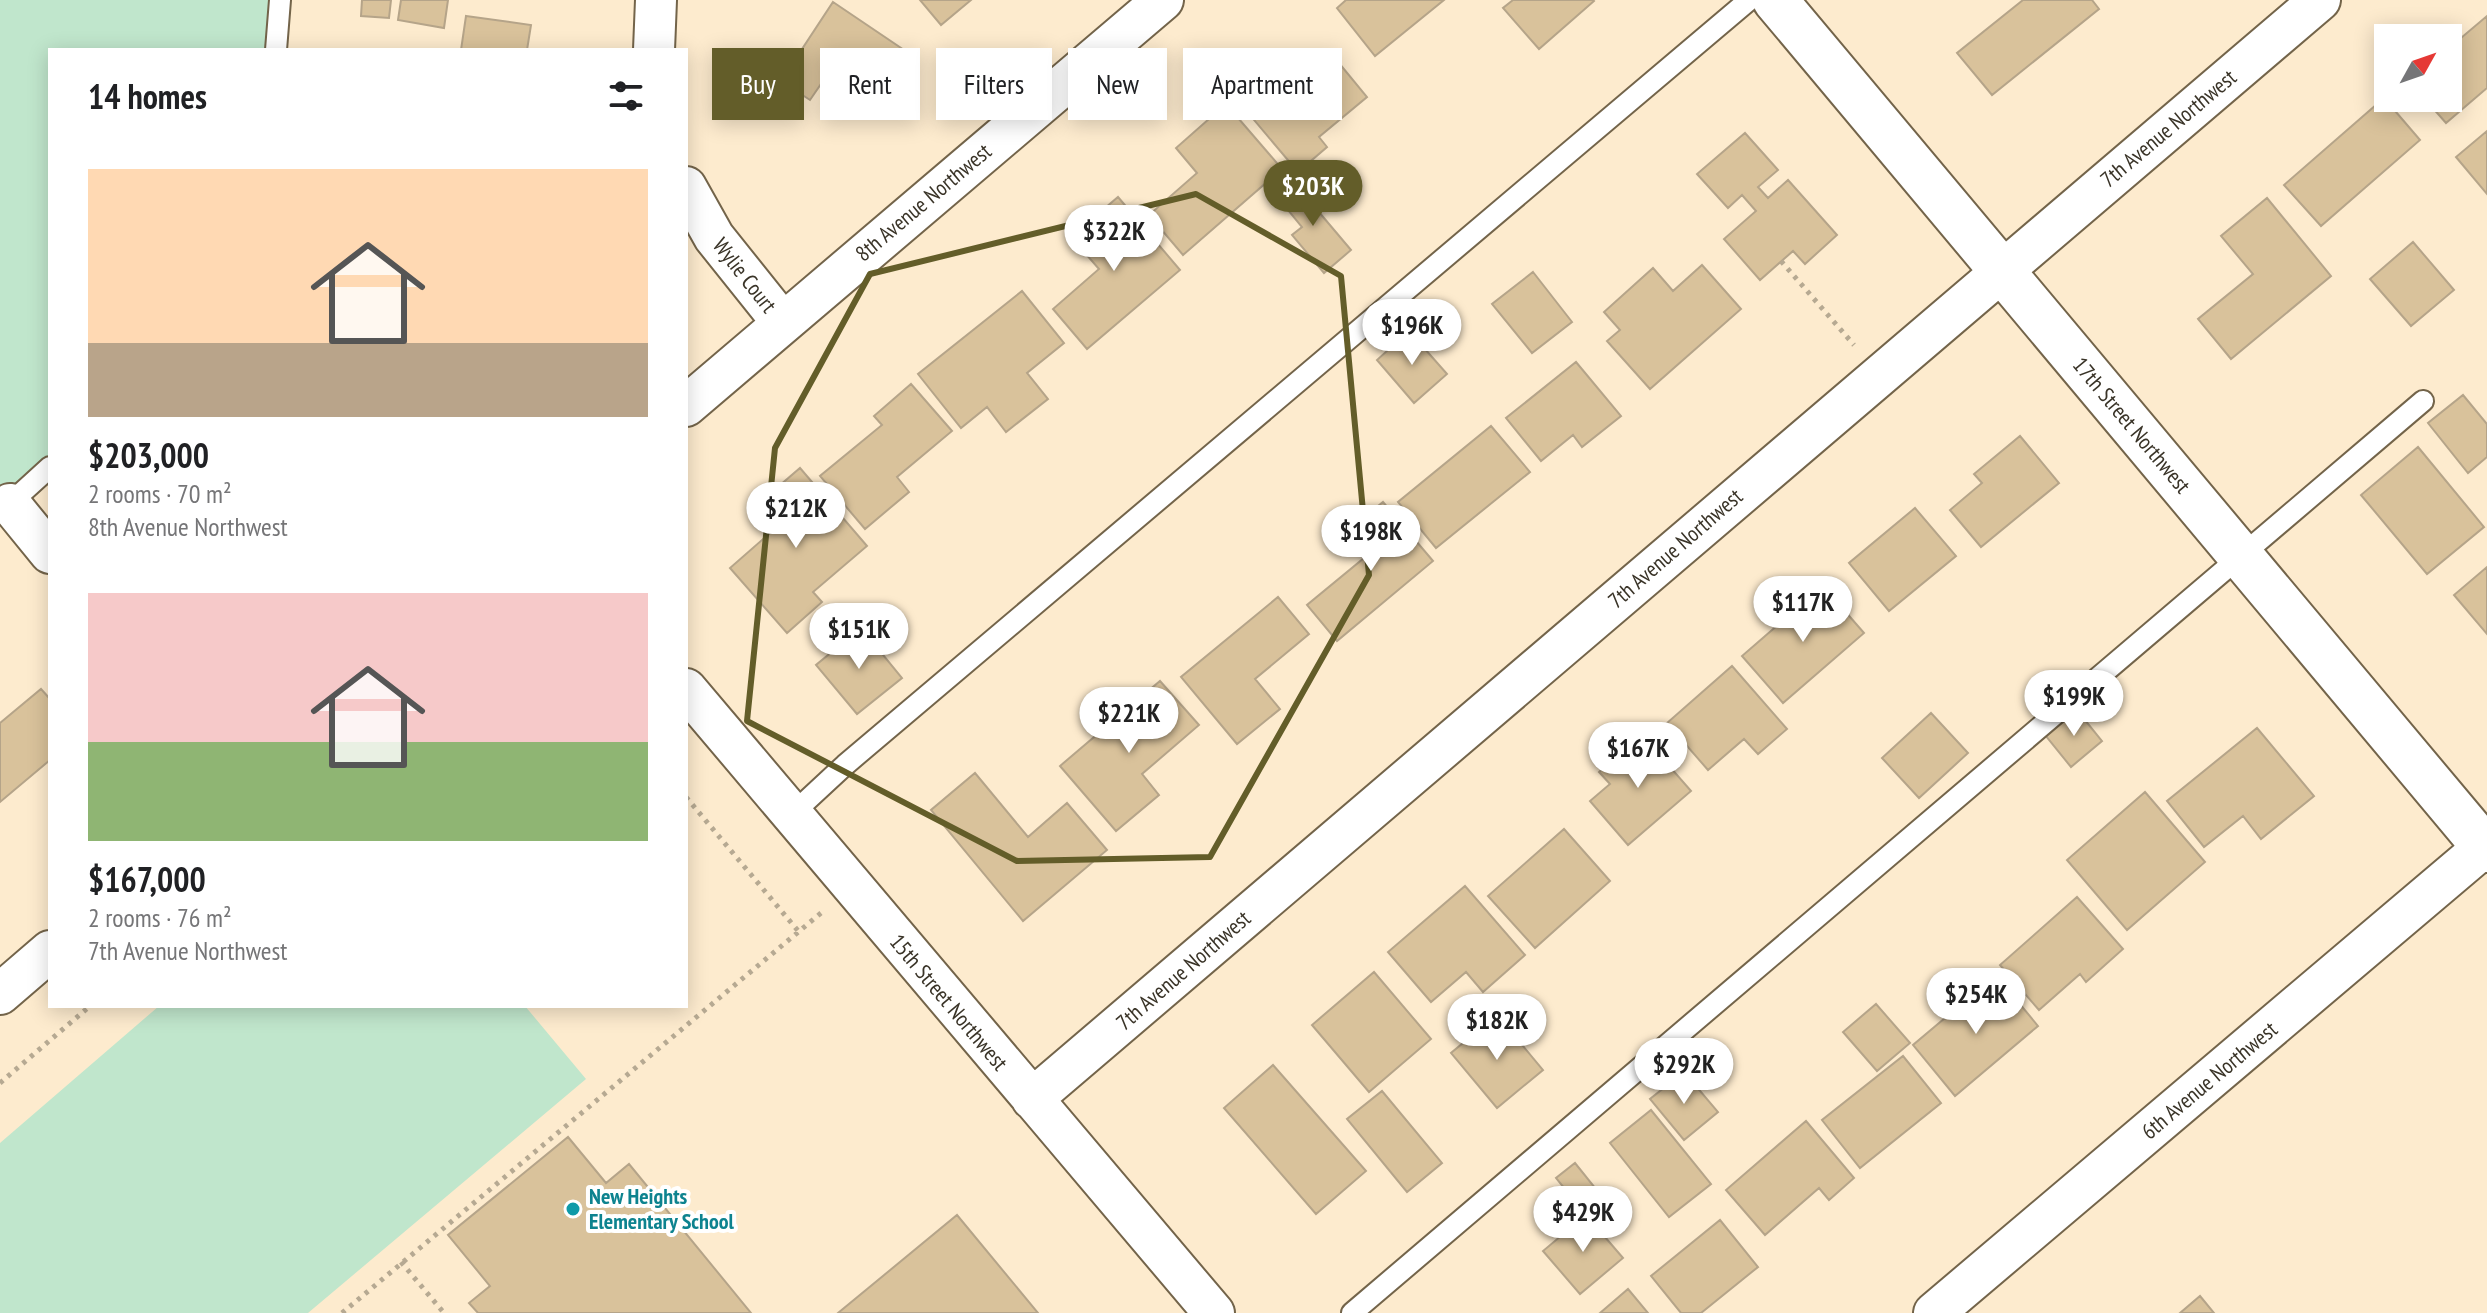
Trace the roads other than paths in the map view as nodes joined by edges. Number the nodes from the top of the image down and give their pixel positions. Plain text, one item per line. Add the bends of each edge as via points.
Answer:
1 (280, 0) edge
2 (656, 0) edge
3 (1163, 0) edge
4 (1749, 0) edge
5 (1775, 0) edge
6 (2320, 0) edge
7 (276, 48) edge
8 (654, 48) edge
9 (688, 191) edge
10 (2001, 269) junction
11 (782, 322) junction
12 (2423, 401) dead end
13 (688, 404) edge
14 (48, 469) edge
15 (5, 508) edge
16 (48, 551) edge
17 (2242, 556) junction
18 (688, 691) edge
19 (790, 816) junction
20 (2485, 848) edge
21 (48, 953) edge
22 (0, 994) edge
23 (1032, 1099) junction
24 (1214, 1313) edge
25 (1352, 1313) edge
26 (1934, 1313) edge

1 - 7 lane
2 - 8 street
3 - 11 street, 8th Avenue Northwest
4 - 19 lane
5 - 10 street, 17th Street Northwest
6 - 10 street, 7th Avenue Northwest
9 - 11 street, Wylie Court via 714,237
10 - 17 street, 17th Street Northwest
10 - 23 street, 7th Avenue Northwest
11 - 13 street, 8th Avenue Northwest
12 - 17 lane
14 - 15 lane
15 - 16 street
17 - 20 street, 17th Street Northwest
17 - 25 lane
18 - 19 street, 15th Street Northwest
19 - 23 street, 15th Street Northwest
20 - 26 street, 6th Avenue Northwest
21 - 22 street
23 - 24 street, 15th Street Northwest

